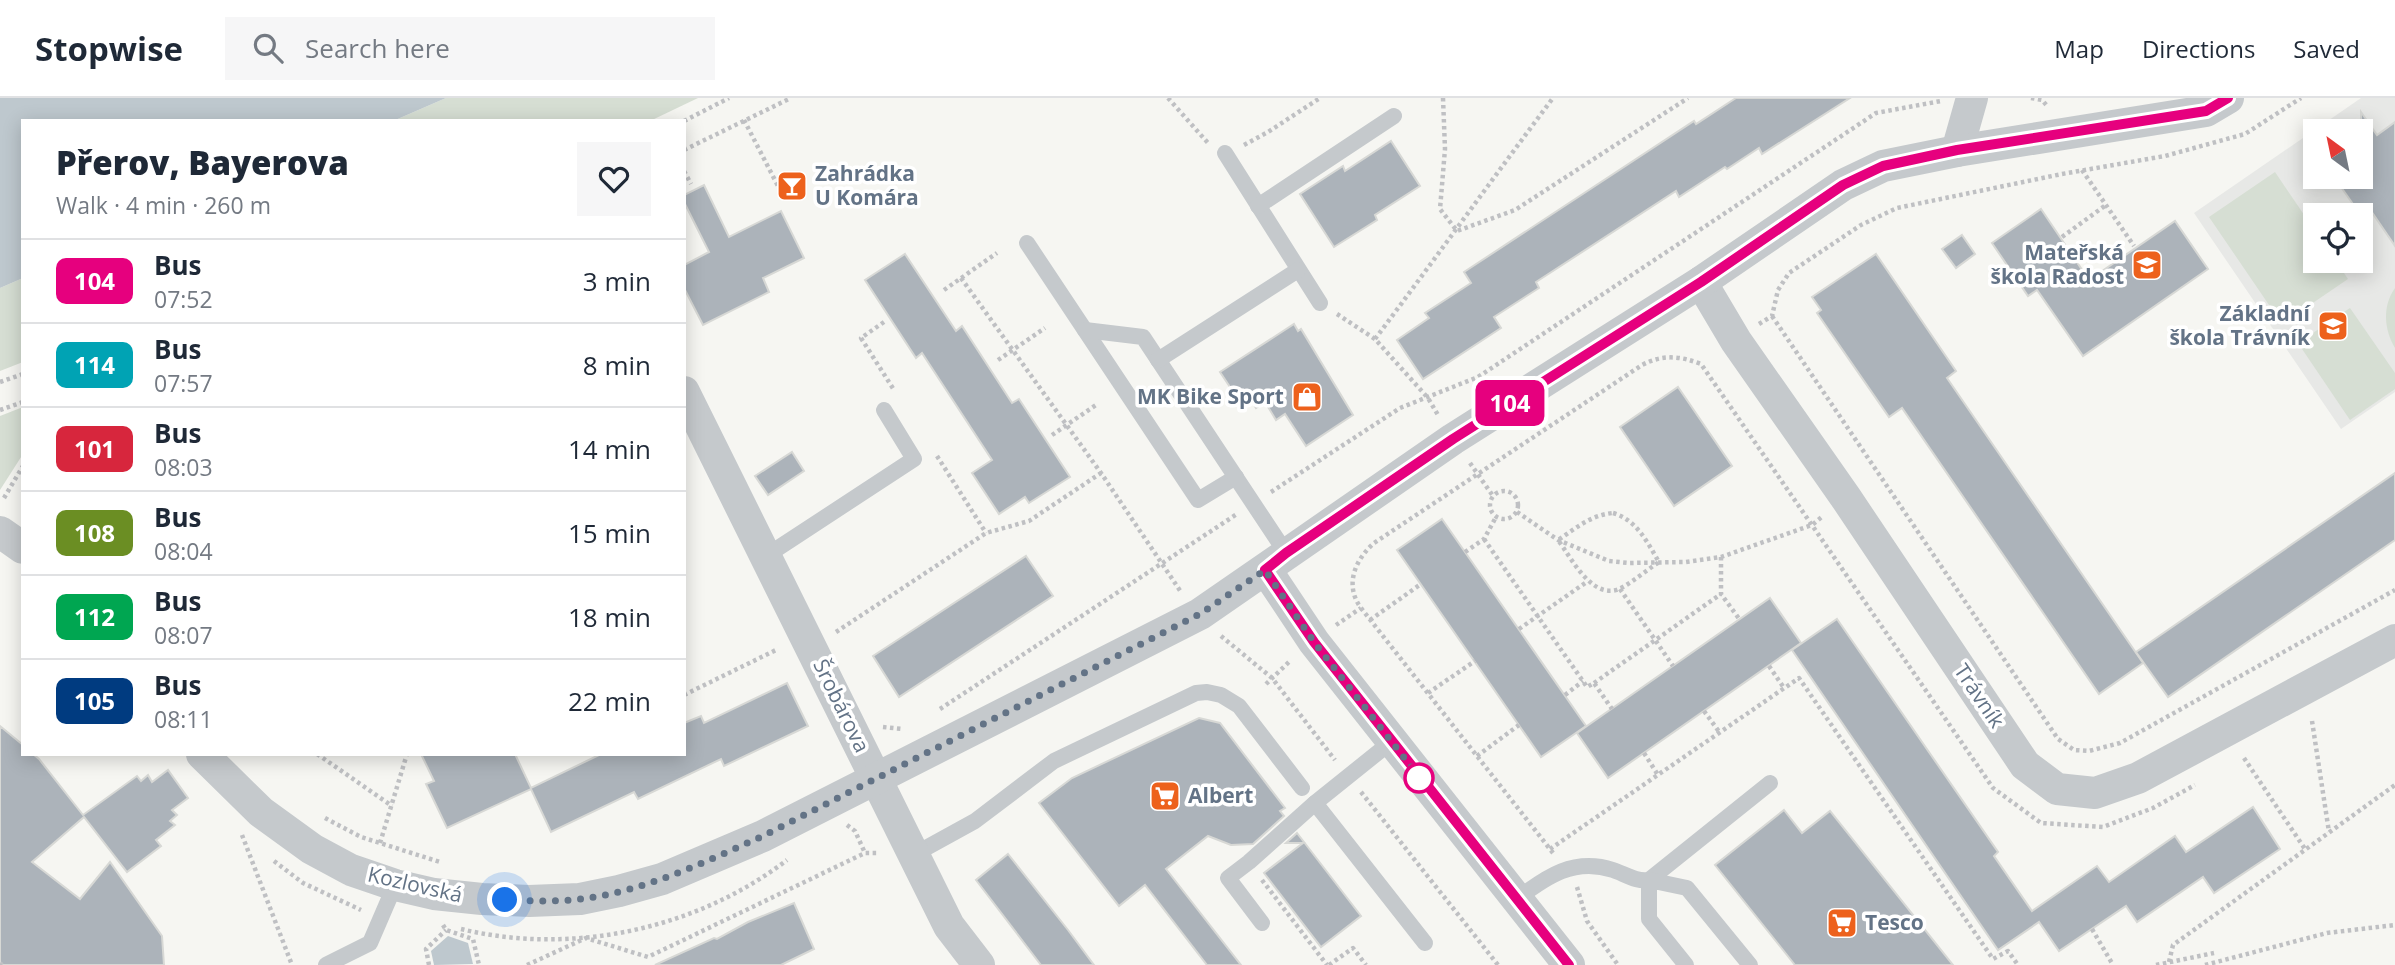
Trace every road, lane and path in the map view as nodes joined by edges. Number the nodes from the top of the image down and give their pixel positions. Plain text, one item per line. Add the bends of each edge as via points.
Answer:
1 (729, 98) edge
2 (791, 98) edge
3 (1168, 98) edge
4 (1320, 98) edge
5 (1443, 98) edge
6 (1553, 98) edge
7 (1688, 98) edge
8 (2228, 98) edge
9 (2301, 98) edge
10 (1962, 99) edge
11 (1394, 116) dead end
12 (686, 120) edge
13 (744, 120) junction
14 (686, 149) edge
15 (1957, 150) junction
16 (1225, 153) junction
17 (2082, 170) junction
18 (686, 175) edge
19 (691, 184) dead end
20 (779, 188) dead end
21 (2106, 205) junction
22 (1258, 206) junction
23 (1457, 231) junction
24 (2062, 237) dead end
25 (1027, 243) dead end
26 (2134, 246) dead end
27 (997, 253) dead end
28 (1298, 270) junction
29 (961, 278) junction
30 (1701, 282) junction
31 (944, 290) dead end
32 (1320, 303) joint
33 (1045, 328) dead end
34 (1085, 330) junction
35 (1375, 339) junction
36 (1013, 349) junction
37 (998, 360) dead end
38 (1158, 360) junction
39 (21, 375) edge
40 (0, 382) edge
41 (686, 395) edge
42 (1428, 398) junction
43 (21, 403) edge
44 (1096, 405) dead end
45 (0, 410) edge
46 (884, 410) dead end
47 (1067, 425) junction
48 (1444, 425) dead end
49 (1052, 435) dead end
50 (21, 469) edge
51 (1101, 473) junction
52 (1478, 475) junction
53 (1879, 475) junction
54 (1236, 477) junction
55 (1873, 479) dead end
56 (1493, 496) junction
57 (4, 498) dead end
58 (1253, 503) junction
59 (1517, 512) junction
60 (1496, 517) junction
61 (1812, 525) junction
62 (0, 532) edge
63 (1484, 539) junction
64 (1558, 540) junction
65 (21, 547) edge
66 (1465, 552) dead end
67 (766, 556) junction
68 (1721, 557) junction
69 (1276, 561) junction
70 (1659, 562) junction
71 (1163, 565) junction
72 (1588, 581) junction
73 (1421, 584) dead end
74 (1620, 589) junction
75 (2395, 590) edge
76 (1721, 594) junction
77 (1183, 595) dead end
78 (1361, 608) junction
79 (1538, 616) junction
80 (1370, 620) junction
81 (1740, 620) dead end
82 (1336, 625) dead end
83 (1519, 629) dead end
84 (1217, 633) dead end
85 (818, 636) junction
86 (1655, 640) junction
87 (2395, 640) edge
88 (1290, 661) dead end
89 (1475, 661) dead end
90 (1673, 666) dead end
91 (1769, 666) dead end
92 (1272, 678) junction
93 (1583, 681) junction
94 (1594, 683) junction
95 (1266, 684) dead end
96 (1784, 688) junction
97 (1428, 693) junction
98 (686, 694) edge
99 (1565, 695) dead end
100 (1612, 709) dead end
101 (1704, 711) dead end
102 (2322, 715) dead end
103 (930, 716) dead end
104 (2312, 721) junction
105 (1519, 725) dead end
106 (2300, 727) dead end
107 (906, 728) dead end
108 (854, 731) junction
109 (1720, 733) junction
110 (1391, 742) junction
111 (2255, 752) dead end
112 (1644, 753) dead end
113 (204, 756) edge
114 (320, 756) edge
115 (406, 756) edge
116 (1477, 756) junction
117 (2244, 758) junction
118 (2233, 764) dead end
119 (1340, 767) dead end
120 (1658, 775) junction
121 (876, 778) junction
122 (1770, 783) dead end
123 (2199, 783) dead end
124 (2395, 785) edge
125 (1302, 788) dead end
126 (1359, 788) dead end
127 (1315, 803) junction
128 (392, 806) junction
129 (261, 812) junction
130 (317, 813) dead end
131 (2329, 832) junction
132 (380, 843) junction
133 (2305, 849) junction
134 (915, 855) junction
135 (1249, 862) junction
136 (452, 864) dead end
137 (1575, 880) dead end
138 (1649, 880) junction
139 (395, 885) junction
140 (1517, 899) junction
141 (1262, 923) dead end
142 (2395, 925) edge
143 (2092, 929) dead end
144 (1425, 943) dead end
145 (2214, 953) dead end
146 (2169, 962) junction
147 (292, 965) edge
148 (326, 965) edge
149 (429, 965) edge
150 (479, 965) edge
151 (527, 965) edge
152 (979, 965) edge
153 (1328, 965) edge
154 (1366, 965) edge
155 (1499, 965) edge
156 (1570, 965) edge
157 (1618, 965) edge
158 (1686, 965) edge
159 (1750, 965) edge
160 (2018, 965) edge
161 (2113, 965) edge
162 (2156, 965) edge
163 (2205, 965) edge

1 - 12 path
2 - 13 path
3 - 16 path via 1215,150
4 - 16 path
5 - 23 path via 1440,209
6 - 23 path
7 - 23 path via 1515,210
8 - 15 street, Kozlovská via 2206,111
9 - 17 path via 2245,134 2165,156
10 - 15 street
10 - 42 path via 1876,113 1478,377
11 - 22 lane
13 - 14 path
13 - 20 path
15 - 30 street, Kozlovská via 1883,166 1843,185
16 - 22 lane
17 - 21 path
17 - 53 path via 1897,208 1851,231 1798,265 1783,281 1772,316
18 - 19 path
21 - 24 path
21 - 26 path
22 - 28 lane
23 - 35 path
25 - 34 lane
27 - 29 path
28 - 32 lane
28 - 38 lane
29 - 31 path
29 - 36 path
30 - 69 street, Kozlovská via 1453,439
30 - 87 street, Trávník via 1736,341 2025,765 2057,789 2095,793 2138,778
32 - 35 path
33 - 36 path
34 - 38 lane via 1143,337
34 - 54 lane via 1198,500
35 - 42 path
36 - 37 path
36 - 47 path
38 - 54 lane
39 - 40 path
41 - 67 street, Šrobárova
42 - 48 path
42 - 58 path via 1400,408
43 - 45 path
44 - 47 path
46 - 67 lane via 914,459
47 - 49 path
47 - 51 path
50 - 57 path
51 - 71 path
51 - 85 path via 1029,521 986,533
52 - 56 path
52 - 61 path via 1642,365 1663,357 1685,358 1701,364
52 - 78 path via 1363,554 1352,587
53 - 55 path
53 - 75 path via 2059,739 2074,750 2120,743
54 - 58 lane
56 - 59 path via 1511,492 1518,503
56 - 60 path via 1491,510
58 - 69 lane
58 - 71 path
59 - 60 path via 1505,519
59 - 64 path
60 - 63 path
61 - 68 path
61 - 123 path via 1993,788 2041,823 2103,827 2153,808
62 - 65 street
63 - 66 path
63 - 79 path
64 - 70 path via 1609,561
64 - 70 path via 1589,519 1613,513 1635,524
64 - 72 path
67 - 85 street, Šrobárova
68 - 70 path
68 - 76 path
69 - 110 street via 1314,642
69 - 121 street, Kozlovská via 1200,614
70 - 74 path
71 - 77 path
71 - 103 path
72 - 74 path via 1605,590
72 - 79 path
73 - 80 path
74 - 86 path
76 - 81 path
76 - 86 path
78 - 80 path
78 - 82 path
79 - 83 path
79 - 93 path
80 - 97 path
84 - 92 path
85 - 98 path
85 - 108 street, Šrobárova
86 - 90 path
86 - 94 path
88 - 92 path
89 - 97 path
91 - 96 path
92 - 95 path
92 - 119 path
93 - 94 path via 1587,687
93 - 99 path
94 - 100 path
96 - 109 path
96 - 160 path via 1799,678 1993,959 2008,951
97 - 116 path
101 - 109 path
102 - 104 path
104 - 106 path
104 - 131 path
105 - 116 path
107 - 108 path via 873,722
108 - 121 street, Šrobárova
109 - 120 path
110 - 127 lane
110 - 140 street
111 - 117 path
112 - 120 path
113 - 129 street, Kozlovská
114 - 128 path
115 - 128 path
116 - 120 path via 1550,848
117 - 118 path
117 - 133 path
121 - 134 street, Šrobárova
121 - 139 street, Kozlovská via 709,860 618,891 580,899 482,900
122 - 138 lane
124 - 131 path
125 - 134 lane via 1240,706 1221,695 1196,693 1054,761 975,821
126 - 155 path
127 - 135 lane
127 - 144 lane
128 - 132 path
129 - 139 street, Kozlovská via 312,849 351,870
129 - 147 path via 240,831
130 - 132 path
131 - 133 path
132 - 136 path
133 - 146 path via 2173,946
134 - 151 path via 865,853 648,957 586,938
134 - 152 street, Šrobárova via 949,926
135 - 141 lane via 1228,878
135 - 153 path
137 - 157 path via 1587,921
138 - 140 lane via 1578,865 1557,872
138 - 158 lane via 1649,919
138 - 159 lane via 1688,888
139 - 148 lane via 370,943
140 - 156 street
142 - 163 path via 2327,933
143 - 161 path
145 - 146 path
146 - 162 path
149 - 150 path via 426,949 446,930 473,939
153 - 154 path via 1353,948

